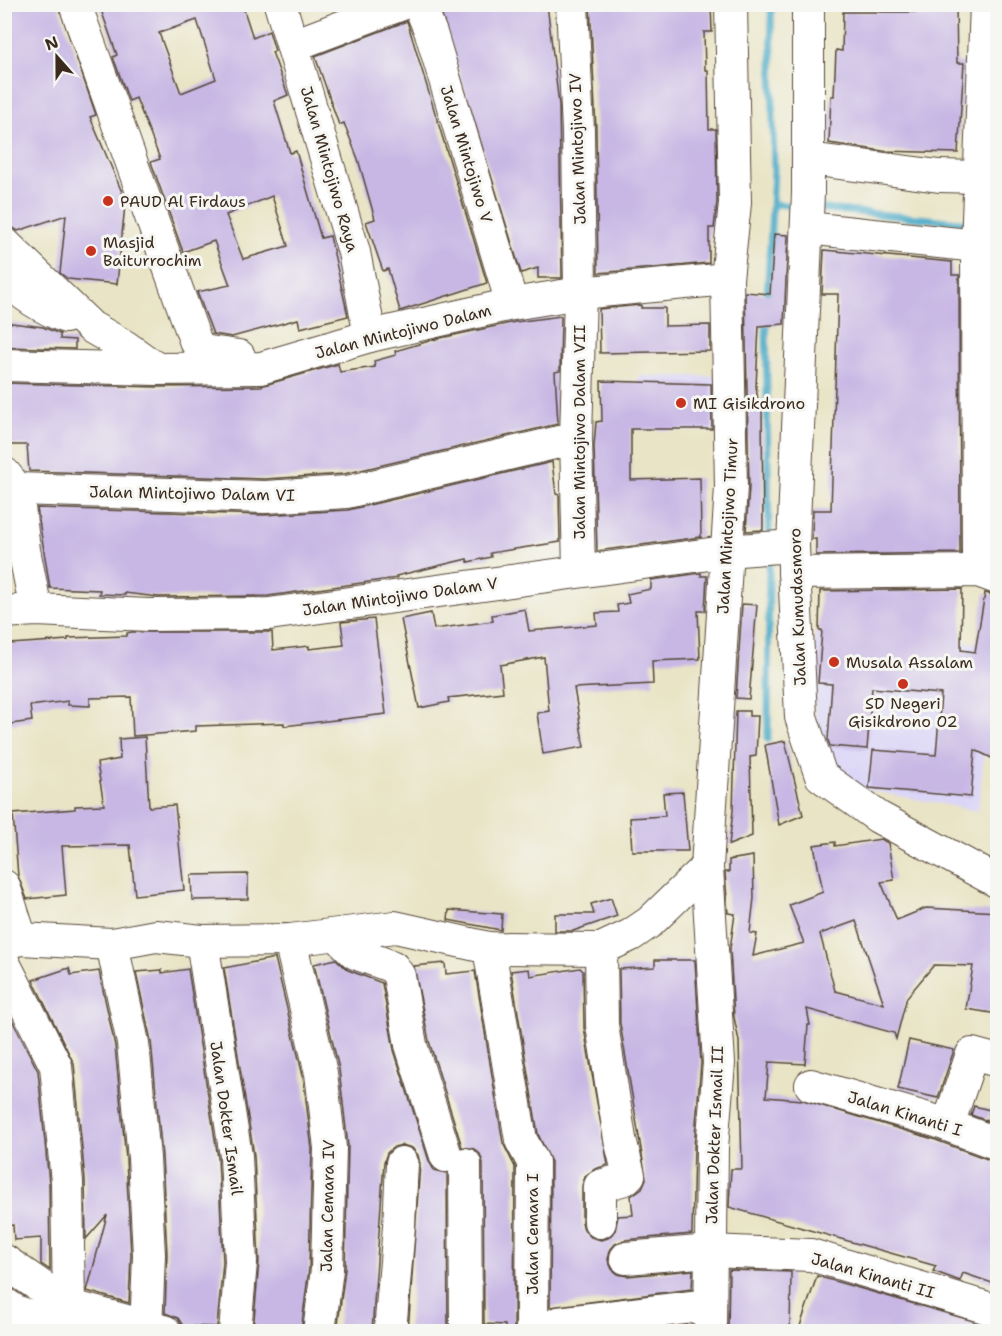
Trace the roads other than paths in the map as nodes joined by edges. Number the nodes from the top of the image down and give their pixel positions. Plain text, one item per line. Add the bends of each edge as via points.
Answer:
1 (75, 4) edge
2 (280, 4) edge
3 (402, 4) edge
4 (419, 4) edge
5 (572, 4) edge
6 (731, 4) edge
7 (808, 4) edge
8 (990, 17) edge
9 (294, 45) junction
10 (809, 159) junction
11 (986, 183) edge
12 (808, 213) junction
13 (4, 243) edge
14 (984, 244) edge
15 (4, 277) edge
16 (728, 279) junction
17 (580, 293) junction
18 (512, 304) junction
19 (91, 327) junction
20 (370, 336) junction
21 (337, 346) junction
22 (4, 365) edge
23 (157, 369) junction
24 (988, 423) edge
25 (576, 438) junction
26 (11, 481) edge
27 (768, 554) junction
28 (579, 571) junction
29 (988, 575) edge
30 (36, 610) junction
31 (4, 612) edge
32 (707, 867) junction
33 (998, 882) edge
34 (4, 886) edge
35 (337, 935) junction
36 (290, 940) junction
37 (202, 941) junction
38 (112, 944) junction
39 (10, 948) edge
40 (489, 948) junction
41 (601, 949) junction
42 (998, 1061) edge
43 (811, 1085) dead end
44 (948, 1125) junction
45 (998, 1144) edge
46 (402, 1163) dead end
47 (600, 1222) dead end
48 (710, 1251) junction
49 (626, 1258) dead end
50 (4, 1261) edge
51 (998, 1311) edge
52 (8, 1314) edge
53 (710, 1318) edge
54 (72, 1319) edge
55 (545, 1327) edge
56 (153, 1330) edge
57 (235, 1332) edge
58 (318, 1332) edge
59 (390, 1332) edge
60 (466, 1332) edge

1 - 21 street via 202,351 231,357
2 - 9 street, Jalan Mintojiwo Raya
3 - 9 street
4 - 18 street, Jalan Mintojiwo V
5 - 17 street, Jalan Mintojiwo IV
6 - 16 street, Jalan Mintojiwo Timur via 735,203
7 - 10 street, Jalan Kumudasmoro
8 - 11 street
9 - 20 street, Jalan Mintojiwo Raya via 354,252
10 - 11 street
10 - 12 street, Jalan Kumudasmoro
11 - 14 street
12 - 14 street
12 - 27 street, Jalan Kumudasmoro
13 - 19 street
14 - 24 street
15 - 19 street via 48,310
16 - 17 street, Jalan Mintojiwo Dalam
16 - 27 street, Jalan Mintojiwo Timur via 731,487
17 - 18 street, Jalan Mintojiwo Dalam
17 - 25 street, Jalan Mintojiwo Dalam VII
18 - 20 street, Jalan Mintojiwo Dalam
19 - 23 street
20 - 21 street, Jalan Mintojiwo Dalam
21 - 23 street, Jalan Mintojiwo Dalam via 261,368
22 - 23 street, Jalan Mintojiwo Dalam
24 - 29 street
25 - 26 street, Jalan Mintojiwo Dalam VI via 347,492 265,497
25 - 28 street, Jalan Mintojiwo Dalam VII
26 - 30 street, Jalan Mintojiwo Dalam VI
27 - 28 street, Jalan Mintojiwo Dalam V
27 - 29 street, Jalan Mintojiwo Dalam V
27 - 32 street, Jalan Mintojiwo Timur
27 - 33 street, Jalan Kumudasmoro via 801,717 821,776 878,817
28 - 30 street, Jalan Mintojiwo Dalam V via 269,614 149,615
30 - 31 street, Jalan Mintojiwo Dalam V
32 - 41 street via 650,922
32 - 48 street, Jalan Dokter Ismail II via 719,1063
34 - 39 street
35 - 36 street
35 - 40 street via 395,927
35 - 60 street via 355,953 393,967 399,976 411,1046 456,1160
36 - 37 street
36 - 58 street, Jalan Cemara IV via 321,1074 330,1148 327,1269
37 - 38 street via 156,936
37 - 57 street, Jalan Dokter Ismail via 236,1156 241,1262
38 - 39 street
38 - 56 street via 133,1043
39 - 54 street via 56,1066 67,1182
40 - 41 street
40 - 55 street, Jalan Cemara I via 521,1140 532,1162
41 - 47 street via 602,1025 620,1139 630,1175 600,1186
42 - 44 street via 972,1054
43 - 44 street, Jalan Kinanti I
44 - 45 street, Jalan Kinanti I
46 - 59 street
48 - 49 street, Jalan Kinanti II
48 - 51 street, Jalan Kinanti II via 811,1256
48 - 53 street, Jalan Dokter Ismail II
50 - 54 main road
52 - 54 main road
53 - 55 street
54 - 56 main road

